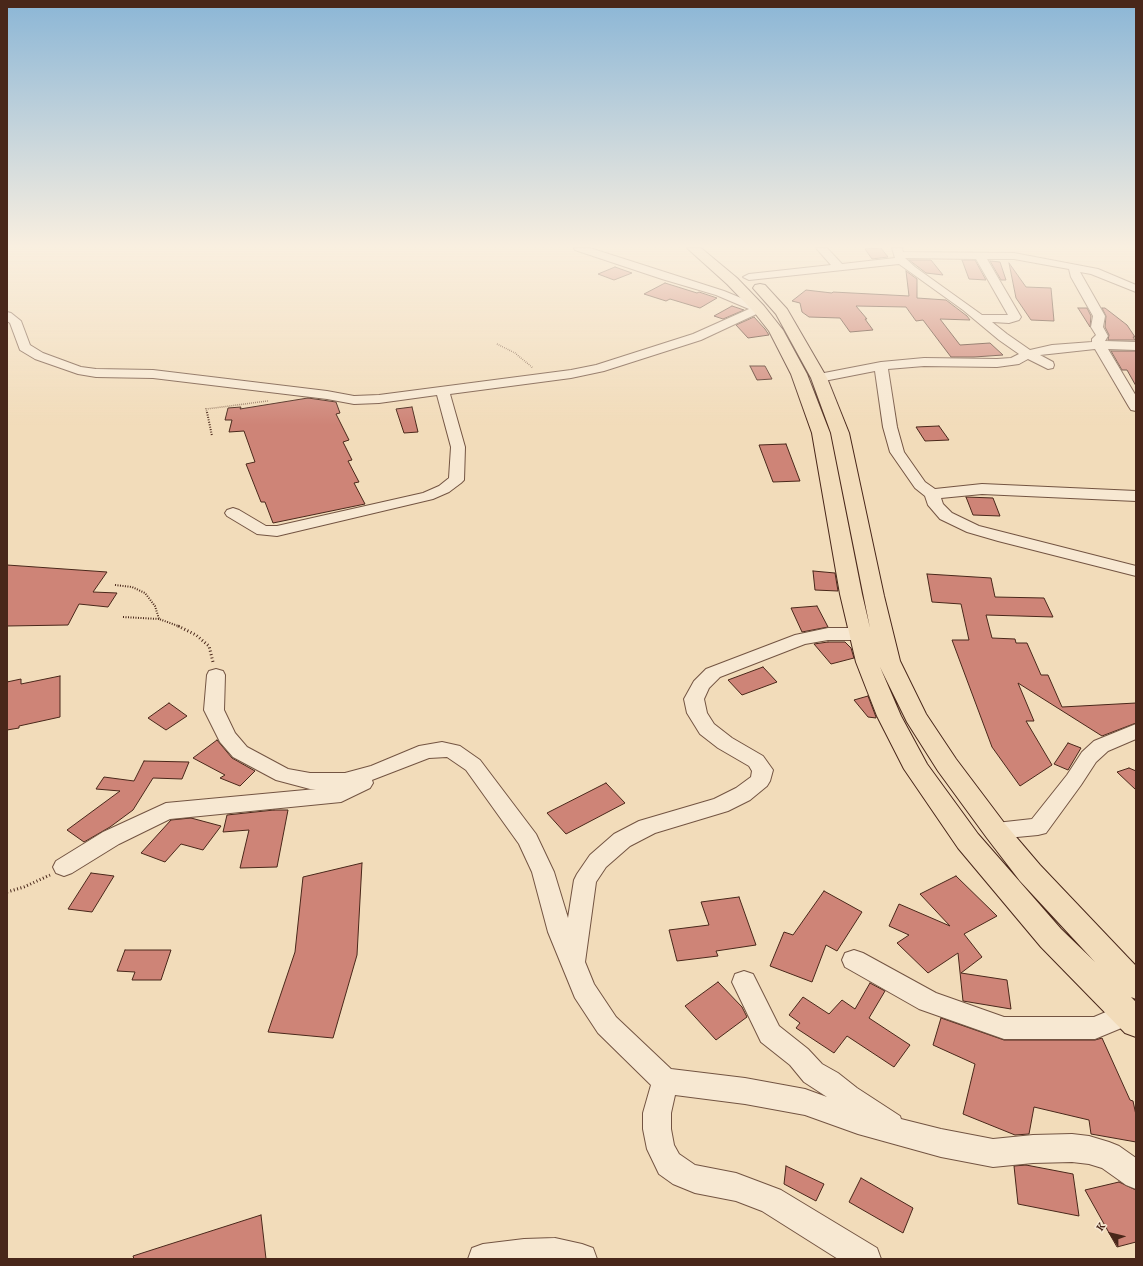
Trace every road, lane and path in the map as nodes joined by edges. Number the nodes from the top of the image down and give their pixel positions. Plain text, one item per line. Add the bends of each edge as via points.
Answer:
1 (754, 307) edge
2 (777, 307) edge
3 (965, 307) edge
4 (1009, 307) edge
5 (1094, 307) edge
6 (759, 309) junction
7 (7, 316) edge
8 (979, 318) junction
9 (497, 344) dead end
10 (1099, 345) junction
11 (1136, 346) edge
12 (1028, 354) junction
13 (1048, 365) dead end
14 (881, 366) junction
15 (544, 376) junction
16 (819, 378) junction
17 (443, 391) junction
18 (271, 400) dead end
19 (1136, 407) edge
20 (212, 436) dead end
21 (932, 494) junction
22 (1136, 496) edge
23 (233, 513) dead end
24 (1136, 571) edge
25 (116, 584) dead end
26 (124, 617) dead end
27 (159, 619) junction
28 (860, 634) junction
29 (216, 675) joint
30 (1136, 731) edge
31 (378, 771) junction
32 (996, 831) junction
33 (64, 867) joint
34 (7, 892) edge
35 (854, 960) dead end
36 (573, 962) junction
37 (744, 982) dead end
38 (1136, 986) edge
39 (1132, 1018) edge
40 (665, 1081) junction
41 (902, 1133) junction
42 (1136, 1175) edge
43 (483, 1259) edge
44 (582, 1259) edge
45 (866, 1259) edge

1 - 6 street
2 - 16 highway
3 - 8 street
4 - 8 street via 1015,317
5 - 10 street via 1099,316 1097,327 1102,334 1098,339
6 - 15 street via 697,338 624,361 599,368
6 - 28 highway via 776,330 799,374 821,433
7 - 17 street via 15,321 24,347 40,356 78,370 96,373 153,374 354,400
8 - 12 street
9 - 15 path via 515,353
10 - 11 street
10 - 12 street
10 - 19 street
12 - 13 street
12 - 14 street via 1014,361 997,364 924,362
14 - 16 street
14 - 21 street via 890,427 897,452 920,485
15 - 17 street
16 - 32 highway via 840,433 873,596 889,660 915,716 947,765
17 - 23 street via 458,447 456,480 444,489 428,496 276,531 263,531
18 - 20 path via 206,409
21 - 22 street via 982,489
21 - 24 street via 936,505 946,516 973,529
25 - 27 path via 145,593 155,606
26 - 27 path
27 - 29 path via 196,635 209,646
28 - 36 street via 828,634 801,639 713,673 701,685 694,699 697,713 707,729 756,761 763,770 760,781 743,794 720,805 647,827 622,840 598,861 585,880
28 - 39 highway via 867,662 886,710 917,769 968,841 1001,881 1051,938
29 - 31 street via 214,710 227,736 240,752 283,775 310,781 345,781
30 - 32 street via 1101,746 1089,757 1038,827
31 - 33 street via 371,779 341,794 166,811 111,838
31 - 36 street via 426,751 442,749 453,751 473,765 528,840 543,872 560,932
32 - 38 highway via 1030,873
33 - 34 path via 24,887
35 - 39 street via 928,1001 1004,1028 1095,1028
36 - 40 street via 584,990 608,1026
37 - 41 street via 770,1034 799,1058 813,1074 829,1082
40 - 41 street via 805,1102
40 - 45 street via 657,1113 657,1129 661,1149 669,1164 695,1179 736,1186 770,1200
41 - 42 street via 993,1153 1033,1149 1089,1150 1109,1156
43 - 44 street via 555,1253

